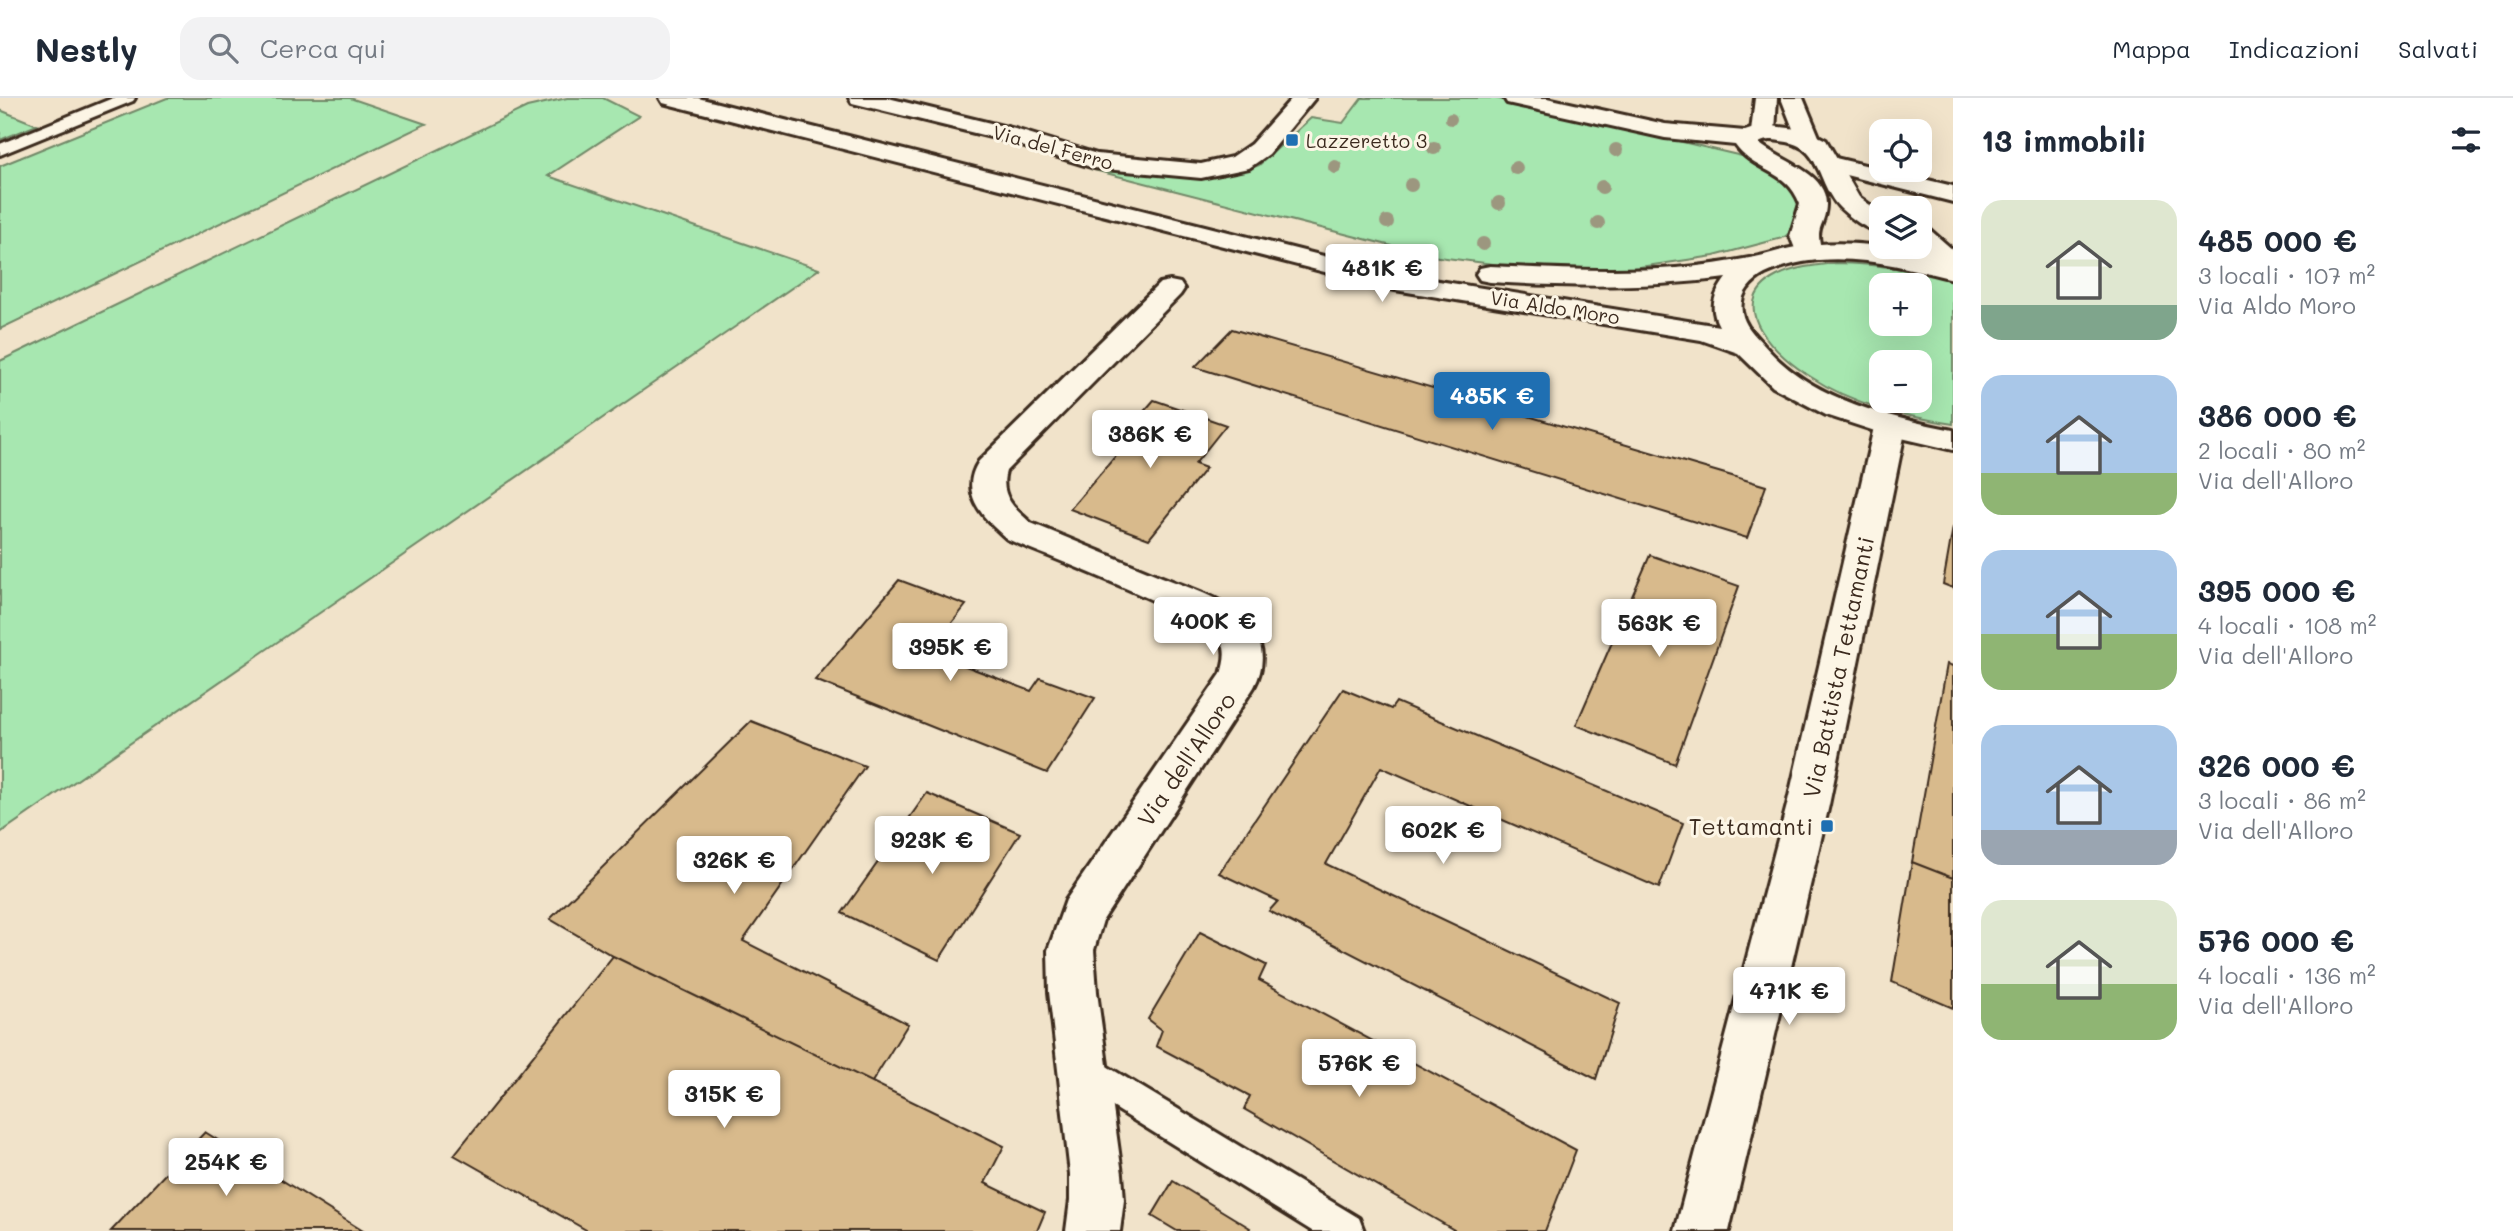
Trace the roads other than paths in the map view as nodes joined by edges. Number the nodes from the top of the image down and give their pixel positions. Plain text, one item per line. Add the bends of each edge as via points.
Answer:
1 (127, 98) edge
2 (671, 98) edge
3 (740, 98) edge
4 (860, 98) edge
5 (1304, 98) edge
6 (1515, 98) edge
7 (1766, 98) edge
8 (1792, 98) edge
9 (1665, 131) junction
10 (1756, 136) junction
11 (1808, 139) junction
12 (0, 150) edge
13 (1769, 160) junction
14 (1826, 163) junction
15 (1953, 194) edge
16 (1181, 208) joint
17 (1953, 210) edge
18 (1932, 213) edge
19 (1869, 216) edge
20 (1932, 247) edge
21 (1809, 253) junction
22 (1760, 265) junction
23 (1947, 266) edge
24 (1170, 289) dead end
25 (1747, 346) junction
26 (1890, 427) junction
27 (1953, 440) edge
28 (1083, 1070) junction
29 (1093, 1231) edge
30 (1346, 1231) edge
31 (1702, 1231) edge

1 - 12 lane
2 - 25 street, Via Aldo Moro via 1395,282 1707,332
3 - 16 street, Via del Ferro
4 - 5 street, Via del Ferro via 1094,161 1201,171 1240,163 1260,149
6 - 9 street
7 - 10 street
8 - 11 street
9 - 10 street
9 - 13 street
10 - 11 street via 1789,133
10 - 13 street via 1746,143 1748,147
11 - 14 street via 1817,145
13 - 21 street via 1801,181 1813,204 1803,236
14 - 15 street
14 - 19 street via 1849,202
16 - 22 street, Via Aldo Moro via 1337,248 1456,272 1572,279 1676,275
17 - 18 street
20 - 23 street
21 - 22 street, Via Aldo Moro
21 - 23 street, Via Aldo Moro via 1869,254
22 - 25 street, Via Aldo Moro via 1740,277 1729,293 1727,312
24 - 28 street, Via dell'Alloro via 991,468 985,483 997,510 1019,531 1228,621 1246,662 1082,914 1071,950
25 - 26 street, Via Aldo Moro via 1761,363 1804,392
26 - 27 street, Via Aldo Moro
26 - 31 street, Via Battista Tettamanti via 1808,805
28 - 29 street, Via dell'Alloro via 1096,1174
28 - 30 lane

